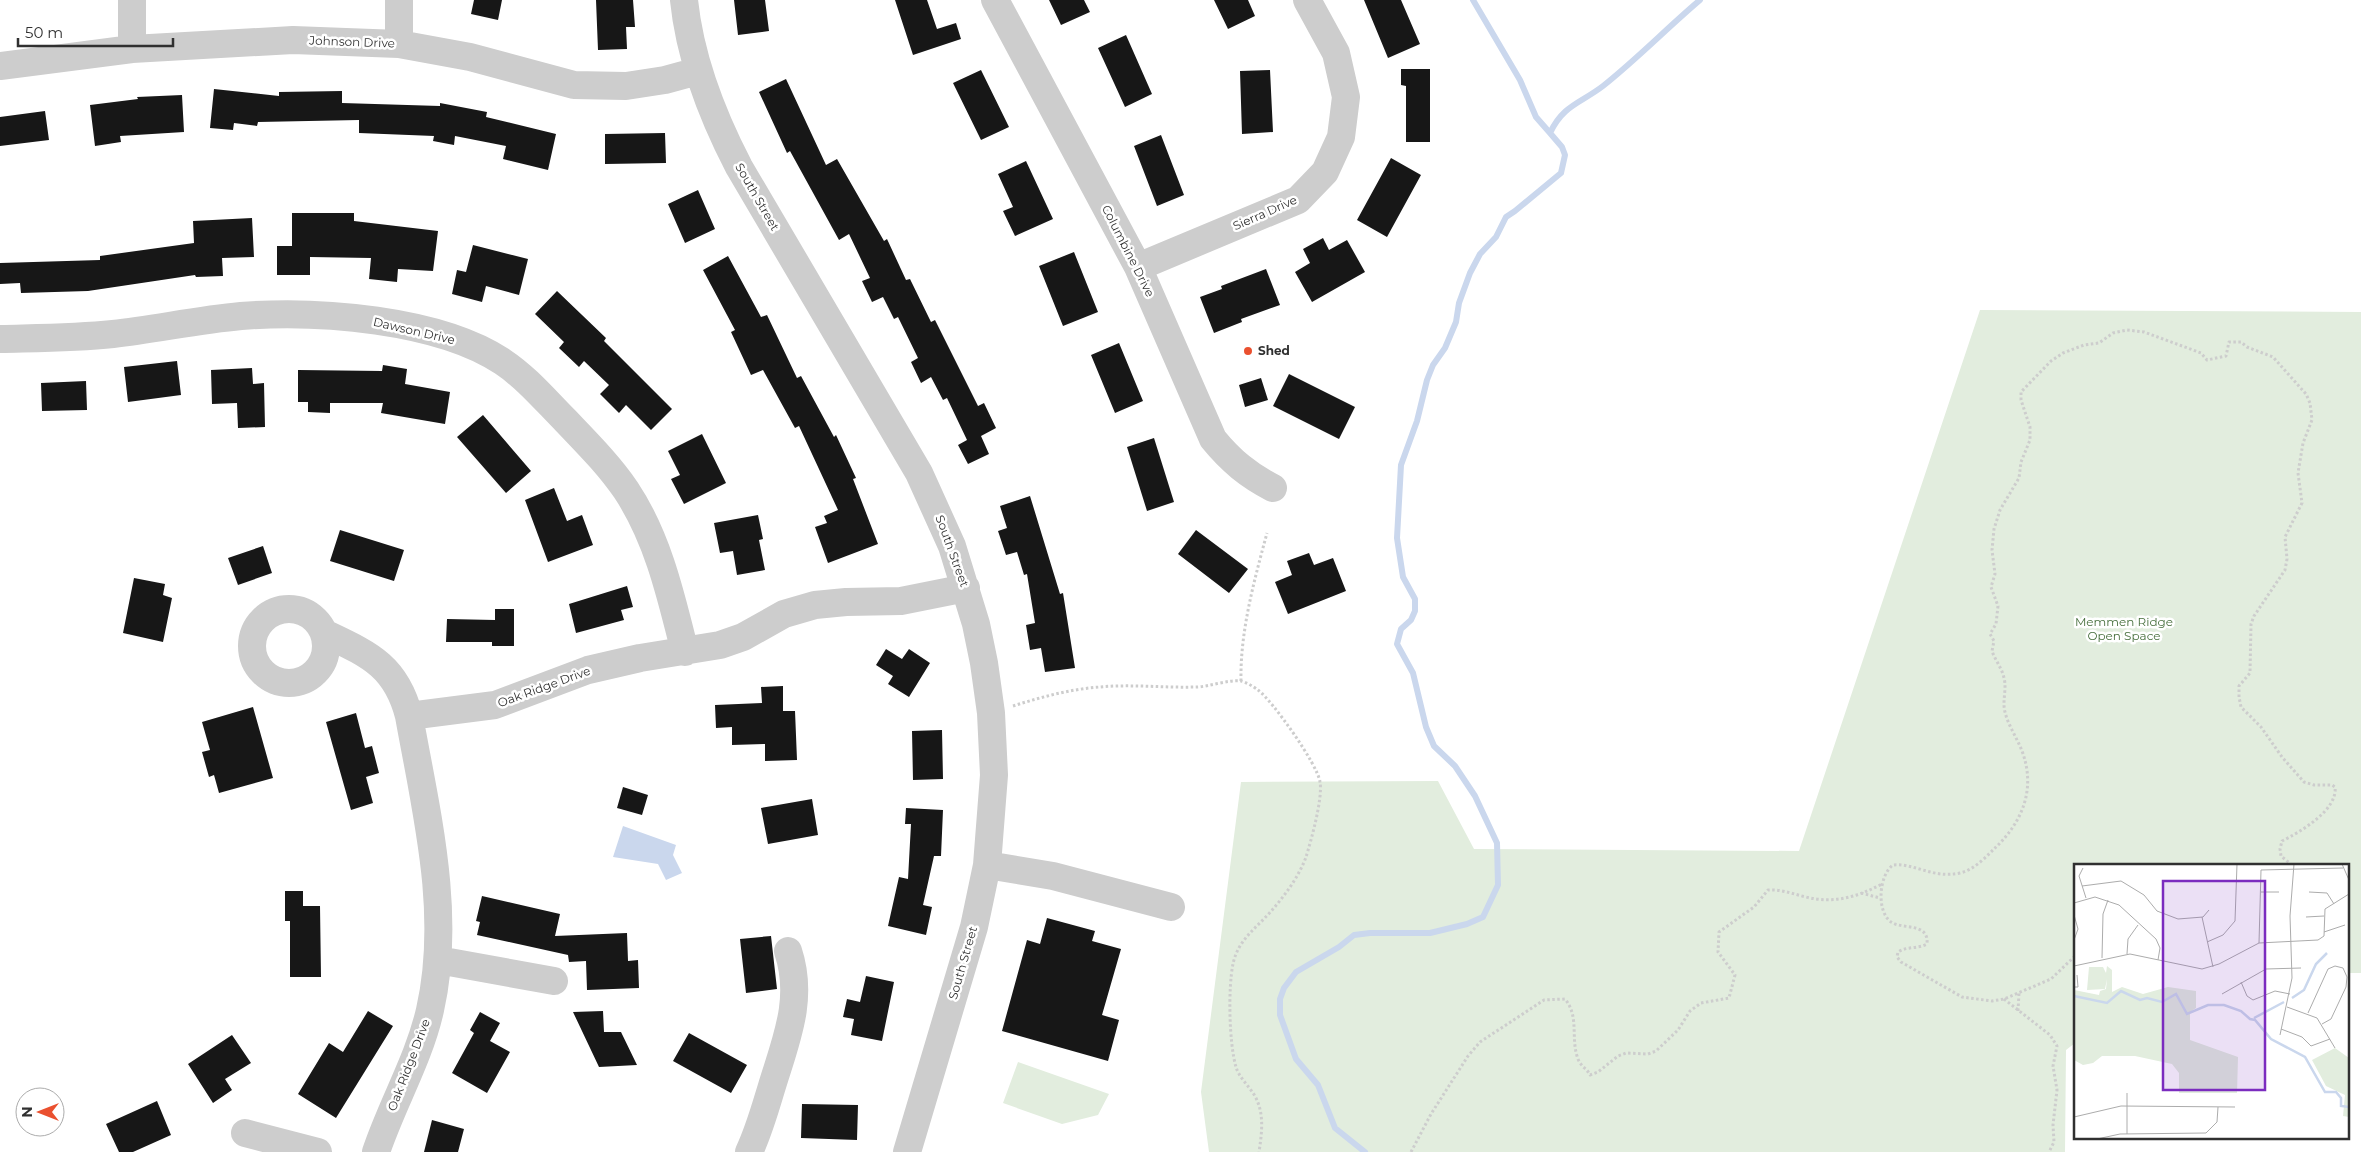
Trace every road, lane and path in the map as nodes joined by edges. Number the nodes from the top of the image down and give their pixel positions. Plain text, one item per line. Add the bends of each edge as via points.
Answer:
1 (132, 0) edge
2 (399, 0) edge
3 (684, 0) edge
4 (996, 0) edge
5 (1307, 0) edge
6 (399, 44) junction
7 (132, 49) junction
8 (0, 66) edge
9 (698, 71) junction
10 (1138, 267) junction
11 (0, 339) edge
12 (1273, 488) dead end
13 (1268, 533) dead end
14 (966, 588) junction
15 (324, 633) dead end
16 (685, 652) junction
17 (1241, 681) junction
18 (991, 713) junction
19 (409, 716) junction
20 (2291, 864) edge
21 (987, 865) junction
22 (1882, 884) junction
23 (1860, 893) junction
24 (1880, 898) junction
25 (1171, 908) dead end
26 (788, 951) dead end
27 (2074, 957) edge
28 (438, 960) junction
29 (554, 981) dead end
30 (2019, 993) junction
31 (2004, 999) junction
32 (2018, 1011) junction
33 (245, 1133) dead end
34 (318, 1152) edge
35 (376, 1152) edge
36 (749, 1152) edge
37 (907, 1152) edge
38 (1259, 1152) edge
39 (1411, 1152) edge
40 (2049, 1152) edge

1 - 7 street
2 - 6 street
3 - 9 street, South Street
4 - 10 street, Columbine Drive
5 - 10 street, Sierra Drive via 1336,53 1346,97 1341,137 1325,172 1298,200
6 - 7 street, Johnson Drive via 293,40
6 - 9 street, Johnson Drive via 470,57 574,85 626,86
7 - 8 street, Johnson Drive
9 - 14 street, South Street via 715,118 739,167 919,473 952,546
10 - 12 street, Columbine Drive via 1213,439 1233,463
11 - 16 street, Dawson Drive via 91,336 240,316 287,314 347,318 410,328 481,350 503,362 534,387 597,454 626,491 660,562
13 - 17 path via 1257,569 1242,647
14 - 16 street, Oak Ridge Drive via 901,601 815,605 784,614 732,642
14 - 18 street, South Street via 984,663
15 - 19 street via 367,653 380,663 396,682
16 - 19 street, Oak Ridge Drive via 588,670 495,705
17 - 18 path via 1196,687 1101,687 1071,691
17 - 38 path via 1259,690 1278,712 1309,758 1320,782 1312,835 1296,878 1273,910 1238,948 1233,964 1230,1002 1236,1068 1260,1107 1263,1124
18 - 21 street, South Street via 994,775
19 - 28 street, Oak Ridge Drive via 433,858
20 - 22 path via 2281,856 2282,841 2311,824 2331,803 2335,787 2304,782 2241,707 2239,686 2250,673 2251,624 2285,570 2285,537 2302,503 2298,473 2303,443 2312,420 2310,403 2306,394 2273,358 2242,342 2230,342 2226,356 2208,360 2193,350 2144,332 2127,330 2113,333 2099,343 2063,353 2022,392 2030,440 2019,478 2000,510 1994,529 1995,574 1991,588 1998,606 1996,624 1990,634 1994,641 1992,651 2004,678 2005,713 2023,754 2026,796 2023,811 2004,839 1976,866 1961,873 1939,874 1901,864 1893,865
21 - 25 street via 1053,876
21 - 37 street, South Street via 968,945
22 - 23 path
22 - 24 path
23 - 24 path
23 - 39 path via 1845,899 1822,901 1776,889 1768,890 1754,907 1719,932 1718,952 1735,976 1728,998 1701,1003 1690,1011 1678,1030 1656,1051 1626,1053 1590,1075 1581,1067 1577,1057 1574,1017 1564,999 1544,1000 1528,1009 1480,1042 1468,1056
24 - 31 path via 1892,922 1924,932 1927,938 1927,944 1921,947 1898,952 1901,962 1962,997 1983,1001
26 - 36 street via 794,975 794,1011 758,1133
27 - 30 path via 2051,980
28 - 29 street
28 - 35 street, Oak Ridge Drive via 424,1032
30 - 31 path
30 - 32 path
31 - 32 path
32 - 40 path via 2050,1035 2057,1046 2053,1066 2056,1090 2054,1142
33 - 34 street

